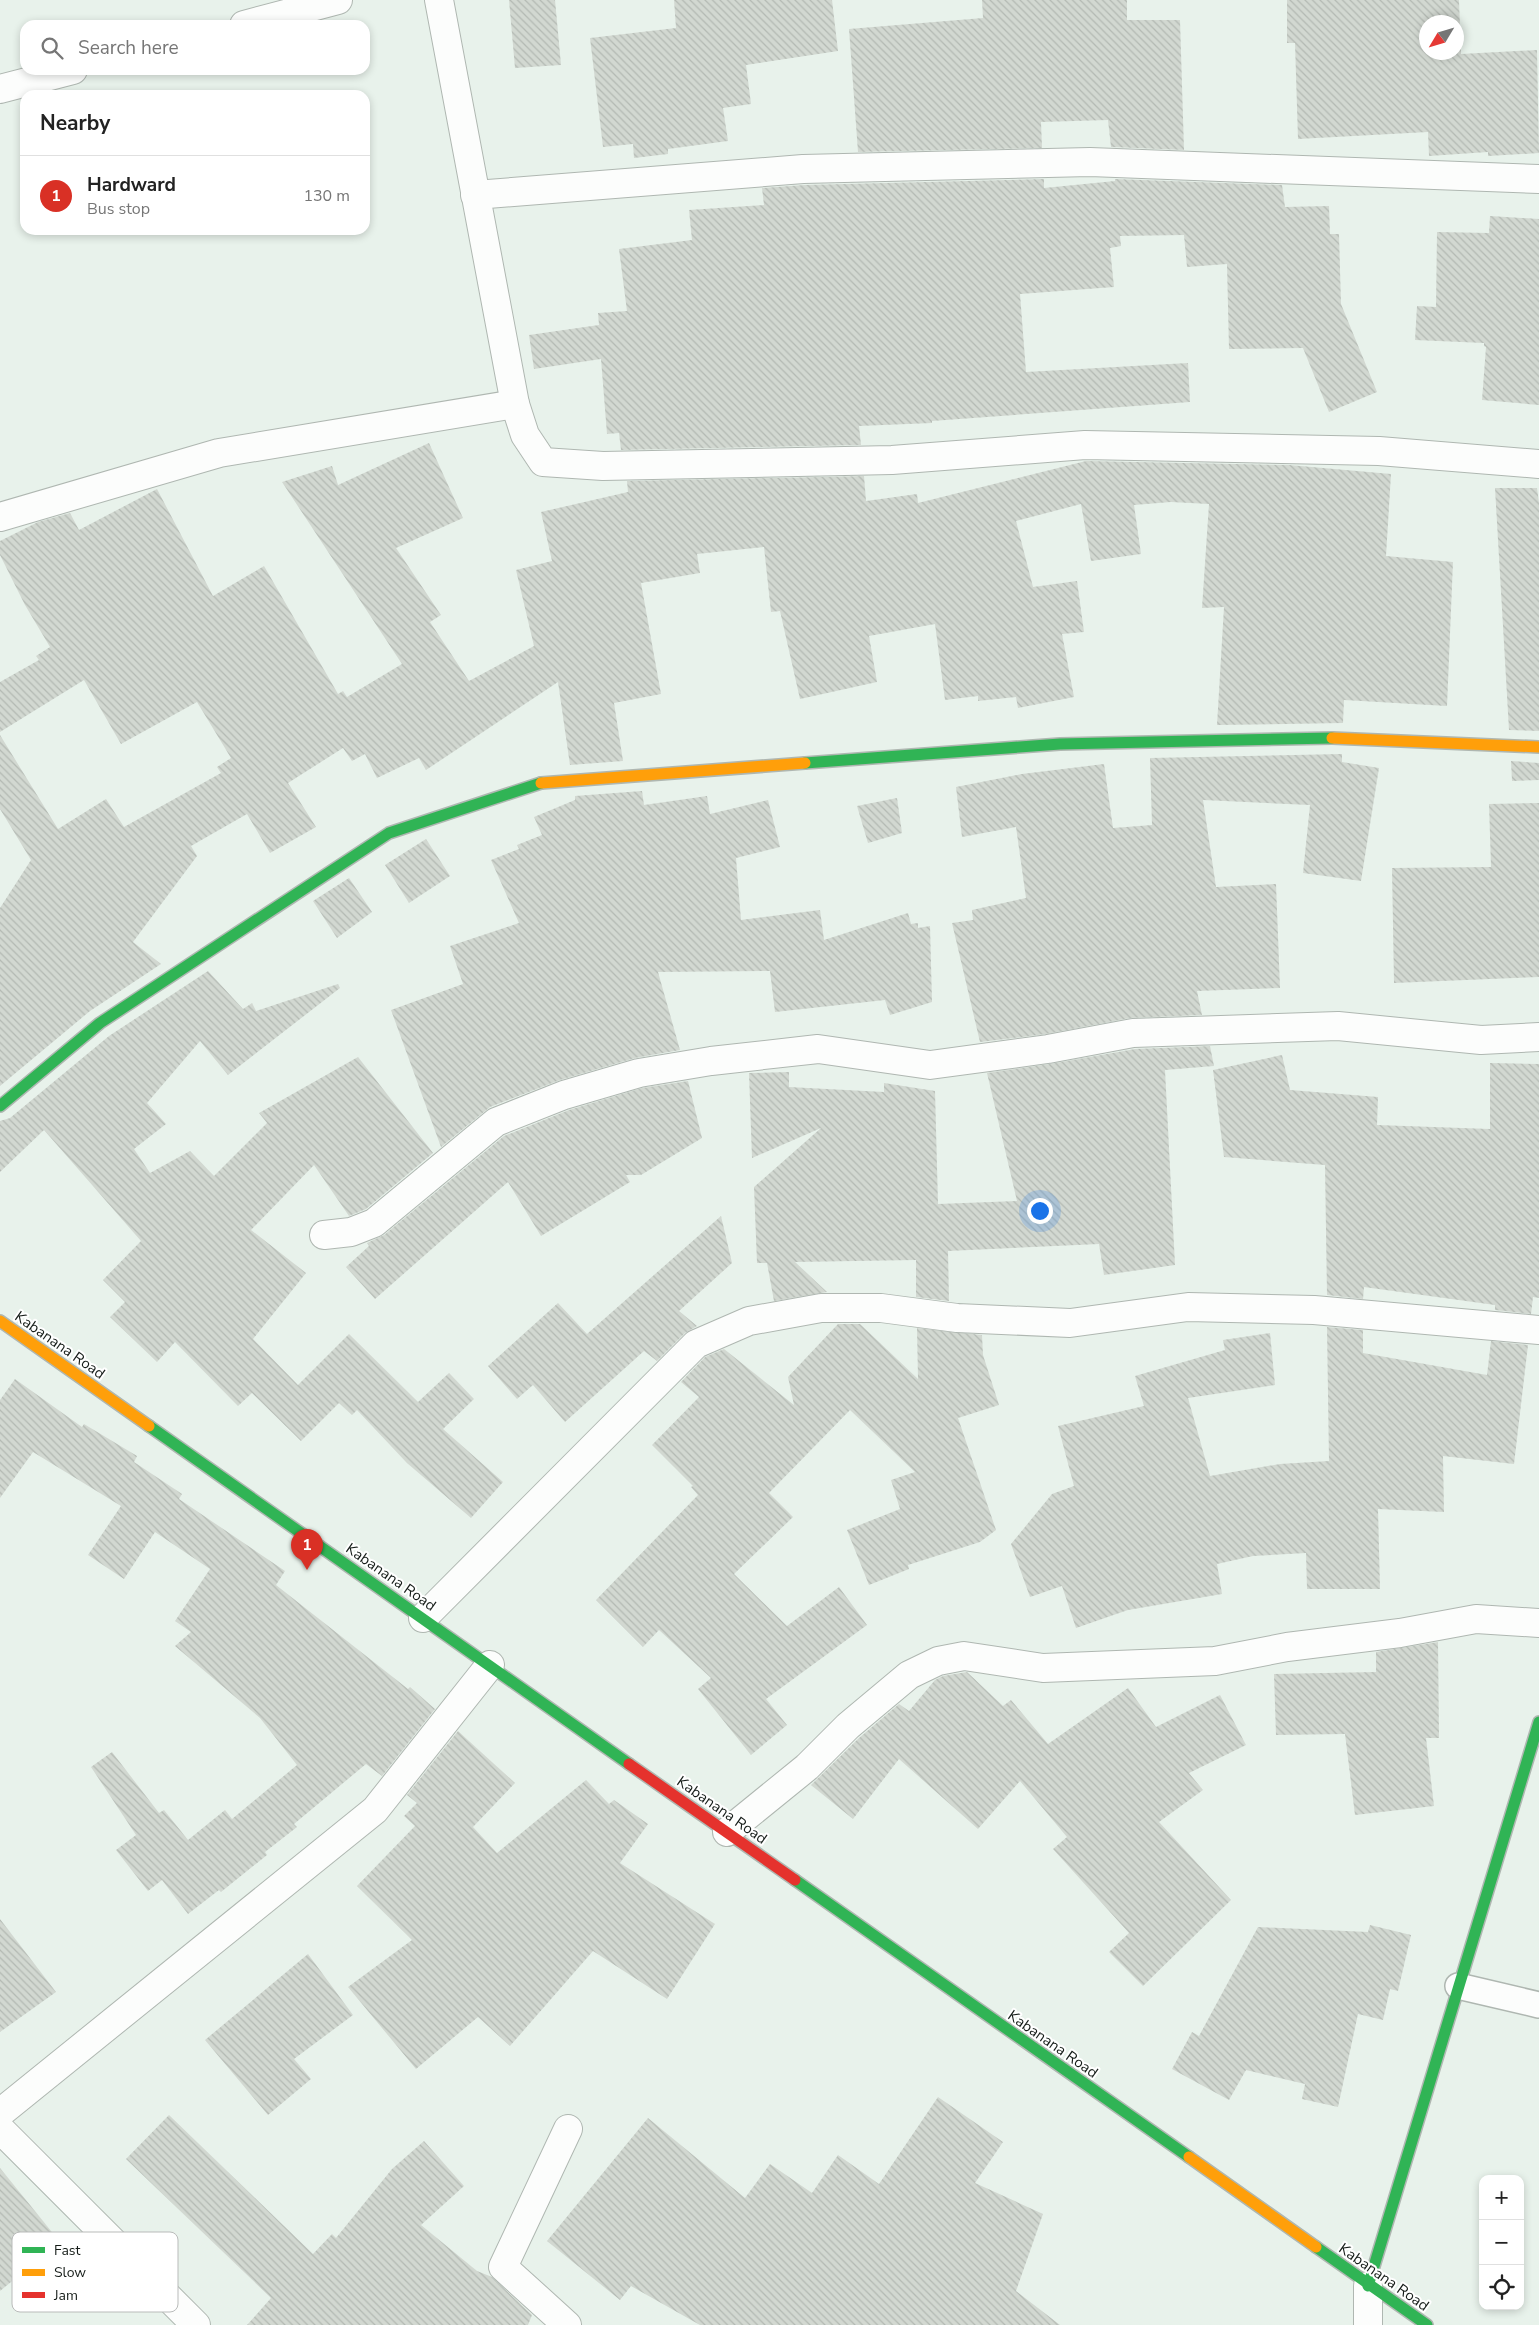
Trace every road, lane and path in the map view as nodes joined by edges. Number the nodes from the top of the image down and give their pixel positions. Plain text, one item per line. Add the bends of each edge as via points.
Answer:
1 (338, 0) edge
2 (439, 0) edge
3 (263, 20) edge
4 (54, 75) edge
5 (0, 89) edge
6 (1539, 180) edge
7 (475, 195) junction
8 (515, 404) junction
9 (1539, 464) edge
10 (0, 516) edge
11 (1539, 747) edge
12 (1539, 1037) edge
13 (0, 1106) edge
14 (324, 1235) dead end
15 (0, 1321) edge
16 (1539, 1330) edge
17 (423, 1618) junction
18 (1539, 1623) edge
19 (490, 1665) junction
20 (1539, 1722) edge
21 (727, 1832) junction
22 (1458, 1986) junction
23 (1539, 2005) edge
24 (0, 2113) edge
25 (0, 2129) edge
26 (568, 2129) dead end
27 (103, 2232) edge
28 (1368, 2286) junction
29 (178, 2307) edge
30 (196, 2325) edge
31 (567, 2325) edge
32 (1368, 2325) edge
33 (1427, 2325) edge

1 - 3 street
2 - 7 street
4 - 5 street
6 - 7 street via 1090,162 803,169
7 - 8 street
8 - 9 street via 526,435 543,462 594,466 892,460 1085,445 1379,451
8 - 10 street via 219,453
11 - 13 street via 1337,738 1060,744 534,783 389,833 100,1023
12 - 14 street via 1481,1040 1338,1026 1133,1033 1048,1049 930,1065 818,1049 639,1072 564,1095 496,1122 374,1223 351,1232
15 - 17 street, Kabanana Road
16 - 17 street via 1314,1310 1188,1307 1070,1323 958,1318 881,1308 821,1308 749,1321 696,1344
17 - 19 street, Kabanana Road
18 - 21 street via 1476,1619 1215,1661 1043,1668 964,1656 938,1661 909,1676 848,1726 807,1767
19 - 21 street, Kabanana Road
19 - 24 street via 375,1810
20 - 22 street
21 - 28 street, Kabanana Road
22 - 23 lane
22 - 28 street
25 - 27 street
26 - 31 street via 503,2267
28 - 32 street
28 - 33 street, Kabanana Road
29 - 30 street

